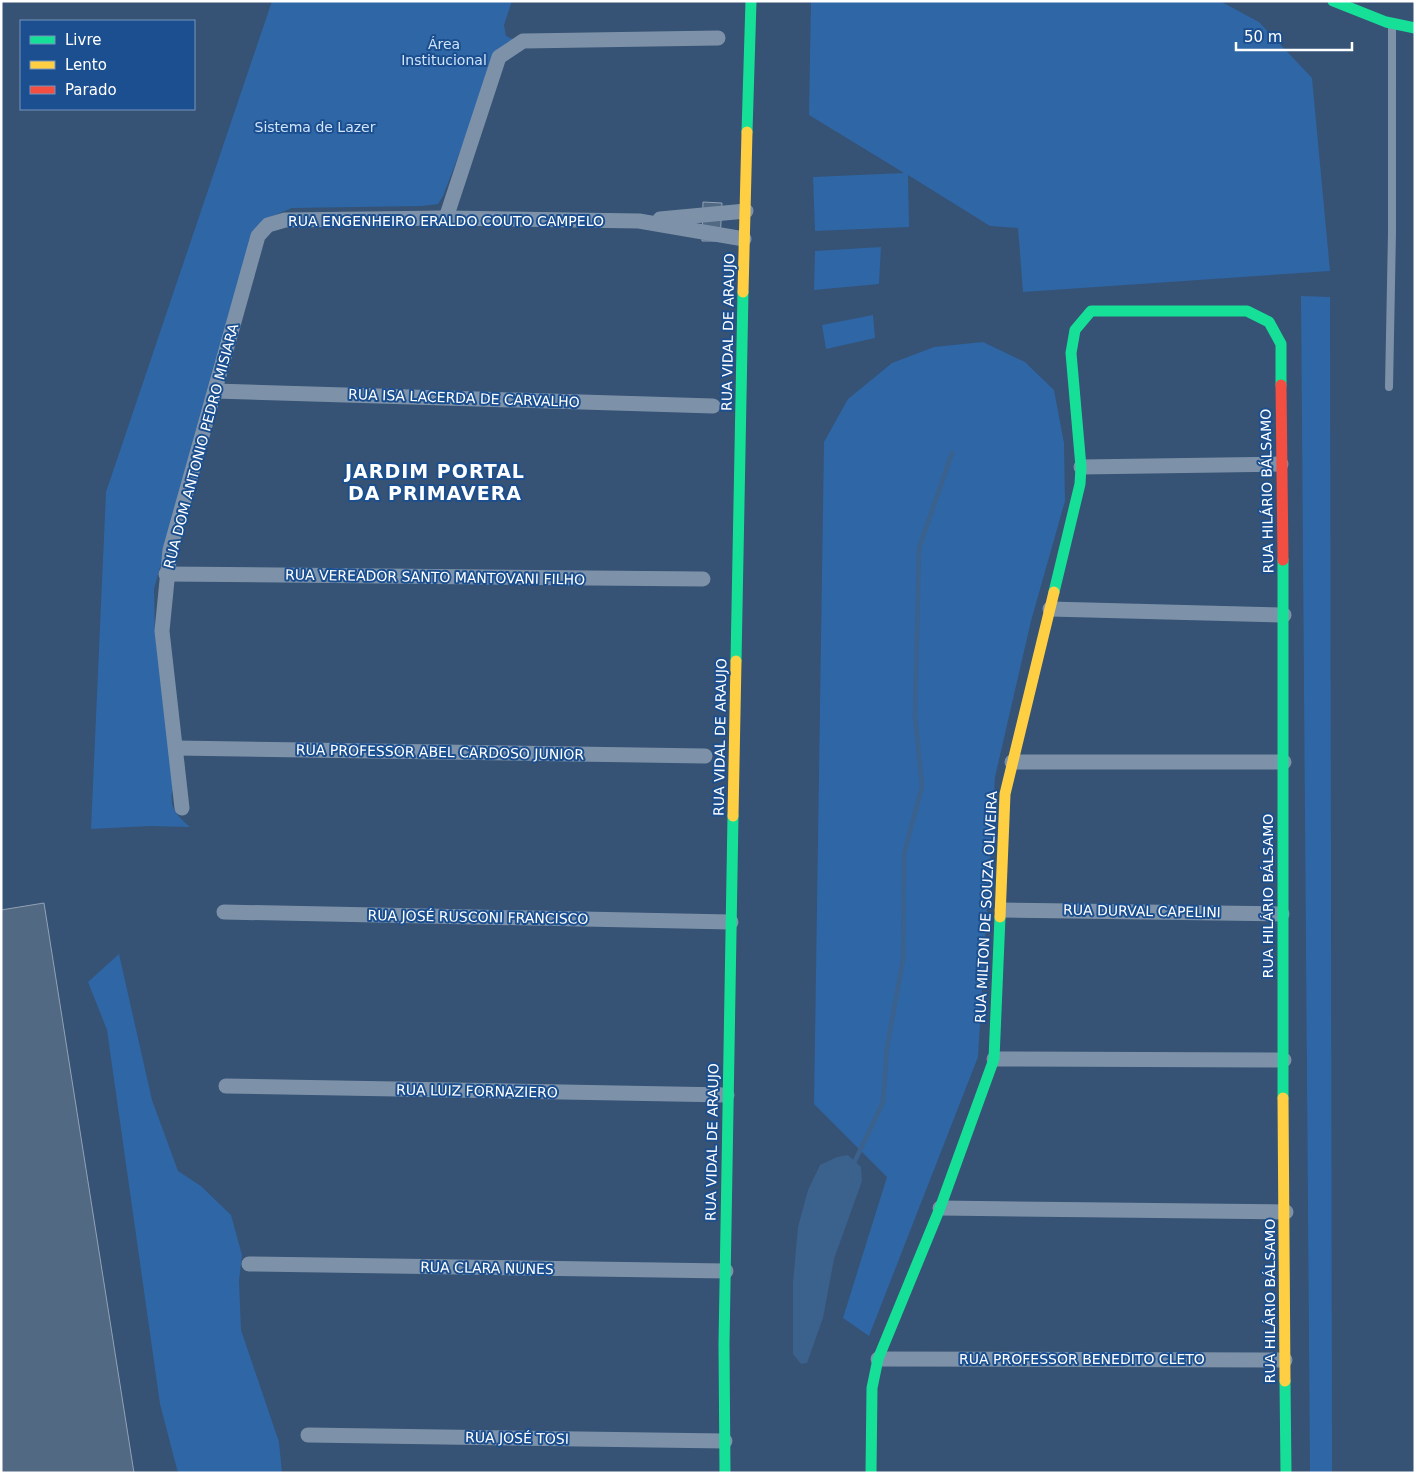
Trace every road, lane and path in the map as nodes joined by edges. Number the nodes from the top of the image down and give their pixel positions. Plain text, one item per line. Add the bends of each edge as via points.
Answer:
1 (751, 1) edge
2 (1332, 1) edge
3 (1392, 23) junction
4 (1415, 28) edge
5 (718, 38) dead end
6 (746, 211) junction
7 (446, 218) junction
8 (639, 221) junction
9 (258, 236) joint
10 (744, 239) junction
11 (1075, 330) joint
12 (1389, 387) dead end
13 (215, 391) junction
14 (713, 406) dead end
15 (1281, 464) junction
16 (1081, 467) junction
17 (166, 574) junction
18 (703, 579) dead end
19 (1050, 609) junction
20 (1284, 614) junction
21 (176, 748) junction
22 (705, 756) dead end
23 (1012, 762) junction
24 (1284, 762) junction
25 (182, 808) dead end
26 (1002, 910) junction
27 (224, 912) dead end
28 (1282, 914) junction
29 (731, 922) junction
30 (994, 1059) junction
31 (1284, 1060) junction
32 (226, 1086) dead end
33 (728, 1095) junction
34 (940, 1208) junction
35 (1286, 1212) junction
36 (249, 1264) dead end
37 (726, 1271) junction
38 (878, 1359) junction
39 (1285, 1360) junction
40 (308, 1436) dead end
41 (725, 1441) junction
42 (725, 1473) edge
43 (872, 1473) edge
44 (1286, 1473) edge

1 - 6 street, RUA VIDAL DE ARAUJO
2 - 3 street
3 - 4 street
3 - 12 lane
5 - 7 street via 523,41 499,57
6 - 8 street, RUA ENGENHEIRO ERALDO COUTO CAMPELO
6 - 10 street, RUA VIDAL DE ARAUJO
7 - 8 street, RUA ENGENHEIRO ERALDO COUTO CAMPELO
7 - 9 street, RUA ENGENHEIRO ERALDO COUTO CAMPELO via 285,220 268,225
8 - 10 street, RUA ENGENHEIRO ERALDO COUTO CAMPELO
9 - 13 street, RUA DOM ANTONIO PEDRO MISIARA
10 - 29 street, RUA VIDAL DE ARAUJO
11 - 15 street, RUA HILÁRIO BÁLSAMO via 1091,311 1247,311 1269,322 1281,344
11 - 16 street, RUA MILTON DE SOUZA OLIVEIRA via 1071,353
13 - 14 street, RUA ISA LACERDA DE CARVALHO
13 - 17 street, RUA DOM ANTONIO PEDRO MISIARA
15 - 16 street
15 - 20 street, RUA HILÁRIO BÁLSAMO
16 - 19 street, RUA MILTON DE SOUZA OLIVEIRA via 1080,484
17 - 18 street, RUA VEREADOR SANTO MANTOVANI FILHO
17 - 21 street, RUA DOM ANTONIO PEDRO MISIARA via 162,631
19 - 20 street
19 - 23 street, RUA MILTON DE SOUZA OLIVEIRA
20 - 24 street, RUA HILÁRIO BÁLSAMO
21 - 22 street, RUA PROFESSOR ABEL CARDOSO JUNIOR
21 - 25 street, RUA DOM ANTONIO PEDRO MISIARA
23 - 24 street
23 - 26 street, RUA MILTON DE SOUZA OLIVEIRA via 1005,794
24 - 28 street, RUA HILÁRIO BÁLSAMO
26 - 28 street, RUA DURVAL CAPELINI
26 - 30 street, RUA MILTON DE SOUZA OLIVEIRA
27 - 29 street, RUA JOSÉ RUSCONI FRANCISCO
28 - 31 street, RUA HILÁRIO BÁLSAMO
29 - 33 street, RUA VIDAL DE ARAUJO
30 - 31 street
30 - 34 street, RUA MILTON DE SOUZA OLIVEIRA
31 - 35 street, RUA HILÁRIO BÁLSAMO
32 - 33 street, RUA LUIZ FORNAZIERO
33 - 37 street, RUA VIDAL DE ARAUJO
34 - 35 street
34 - 38 street, RUA MILTON DE SOUZA OLIVEIRA
35 - 39 street, RUA HILÁRIO BÁLSAMO
36 - 37 street, RUA CLARA NUNES
37 - 41 street, RUA VIDAL DE ARAUJO
38 - 39 street, RUA PROFESSOR BENEDITO CLETO
38 - 43 street, RUA MILTON DE SOUZA OLIVEIRA via 872,1388
39 - 44 street, RUA HILÁRIO BÁLSAMO
40 - 41 street, RUA JOSÉ TOSI
41 - 42 street, RUA VIDAL DE ARAUJO

